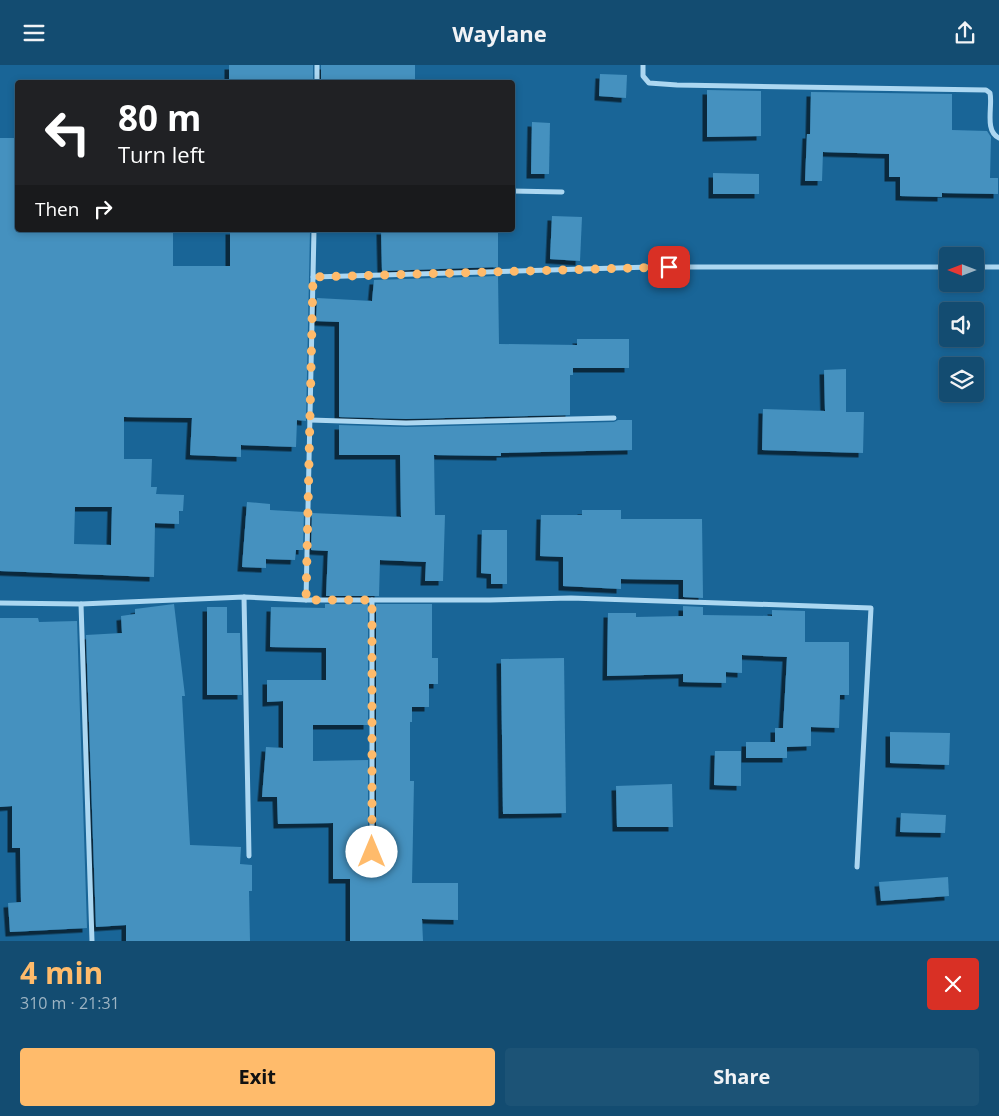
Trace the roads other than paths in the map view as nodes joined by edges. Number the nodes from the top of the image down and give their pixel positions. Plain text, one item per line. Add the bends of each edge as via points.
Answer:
1 (317, 65) edge
2 (643, 65) edge
3 (317, 80) edge
4 (999, 138) edge
5 (515, 191) edge
6 (562, 192) dead end
7 (314, 232) edge
8 (939, 267) edge
9 (984, 267) edge
10 (999, 267) edge
11 (313, 277) junction
12 (614, 418) dead end
13 (310, 420) junction
14 (244, 597) junction
15 (306, 600) junction
16 (372, 600) junction
17 (0, 603) edge
18 (81, 604) junction
19 (249, 856) dead end
20 (856, 867) dead end
21 (372, 872) dead end
22 (92, 941) edge

1 - 3 street
2 - 4 street via 646,81 667,84 986,90 991,98 991,130
5 - 6 street
7 - 11 street
8 - 11 street via 650,267
9 - 10 street
11 - 13 street
12 - 13 street via 406,423
13 - 15 street
14 - 15 street
14 - 18 street
14 - 19 street
15 - 16 street
16 - 20 street via 571,598 871,608
16 - 21 street
17 - 18 street
18 - 22 street

